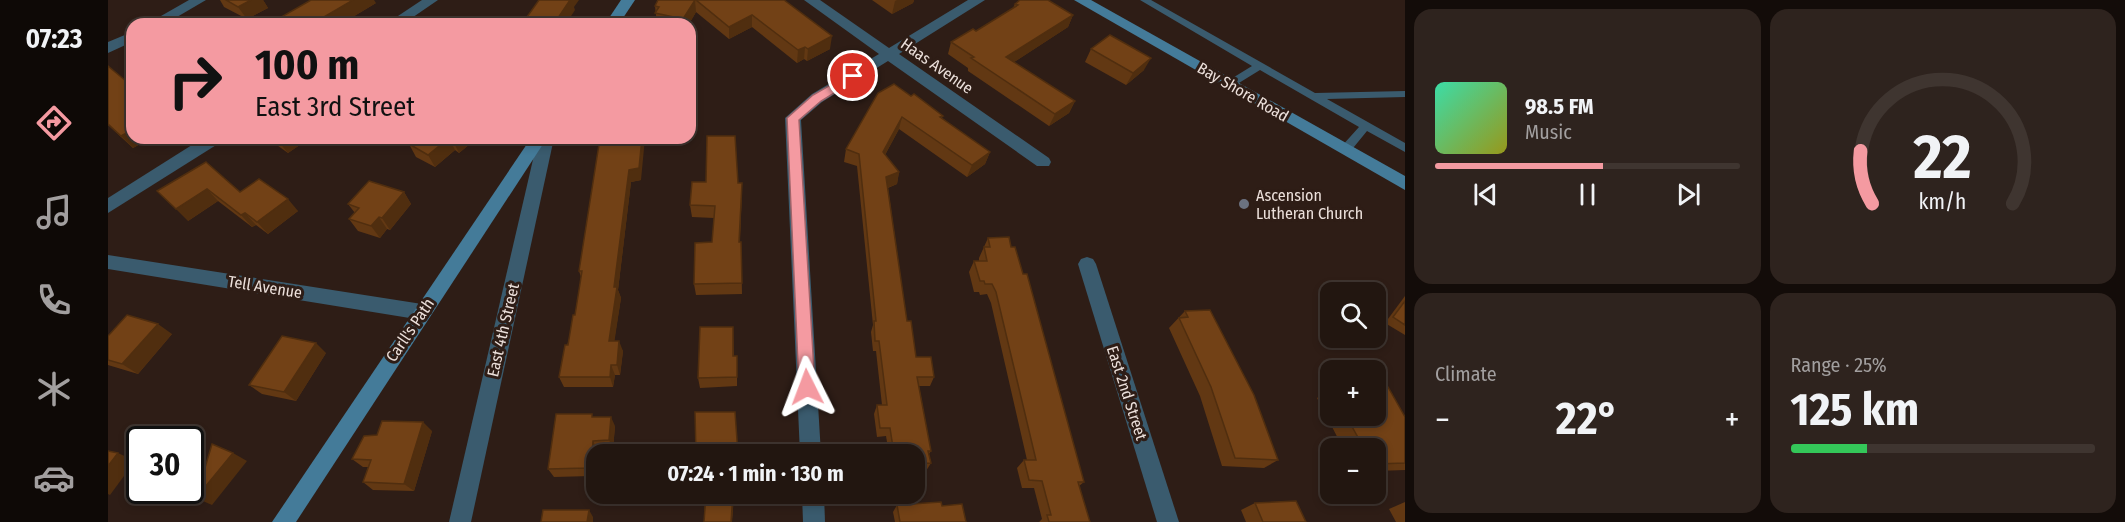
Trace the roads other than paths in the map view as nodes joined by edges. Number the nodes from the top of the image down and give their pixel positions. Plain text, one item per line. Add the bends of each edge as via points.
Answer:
1 (199, 0) edge
2 (431, 0) edge
3 (628, 0) edge
4 (811, 0) edge
5 (978, 0) edge
6 (1144, 0) edge
7 (1084, 1) edge
8 (165, 18) edge
9 (402, 18) edge
10 (616, 18) edge
11 (126, 39) edge
12 (108, 48) edge
13 (888, 54) junction
14 (1260, 66) junction
15 (1230, 84) junction
16 (1405, 94) edge
17 (1314, 96) junction
18 (1366, 126) junction
19 (1405, 137) edge
20 (1387, 138) junction
21 (205, 144) edge
22 (535, 144) edge
23 (545, 144) edge
24 (1405, 148) edge
25 (1345, 150) junction
26 (1043, 162) dead end
27 (1405, 184) edge
28 (108, 206) edge
29 (108, 262) edge
30 (1087, 264) dead end
31 (422, 312) junction
32 (810, 444) edge
33 (813, 504) edge
34 (283, 522) edge
35 (460, 522) edge
36 (814, 522) edge
37 (1168, 522) edge

1 - 8 street
2 - 9 street
3 - 10 street
4 - 13 street, Haas Avenue
5 - 13 street
6 - 14 lane
7 - 15 street, Bay Shore Road
11 - 12 street
13 - 26 street, Haas Avenue
13 - 32 street via 817,98 793,118
14 - 15 lane
14 - 17 lane
15 - 25 street, Bay Shore Road
16 - 17 lane
17 - 18 lane
18 - 20 lane
18 - 25 lane
19 - 20 lane
20 - 24 lane
21 - 28 street
22 - 31 street, Carll's Path
23 - 35 street, East 4th Street
25 - 27 street, Bay Shore Road
29 - 31 street, Tell Avenue
30 - 37 street, East 2nd Street
31 - 34 street, Carll's Path
33 - 36 street

